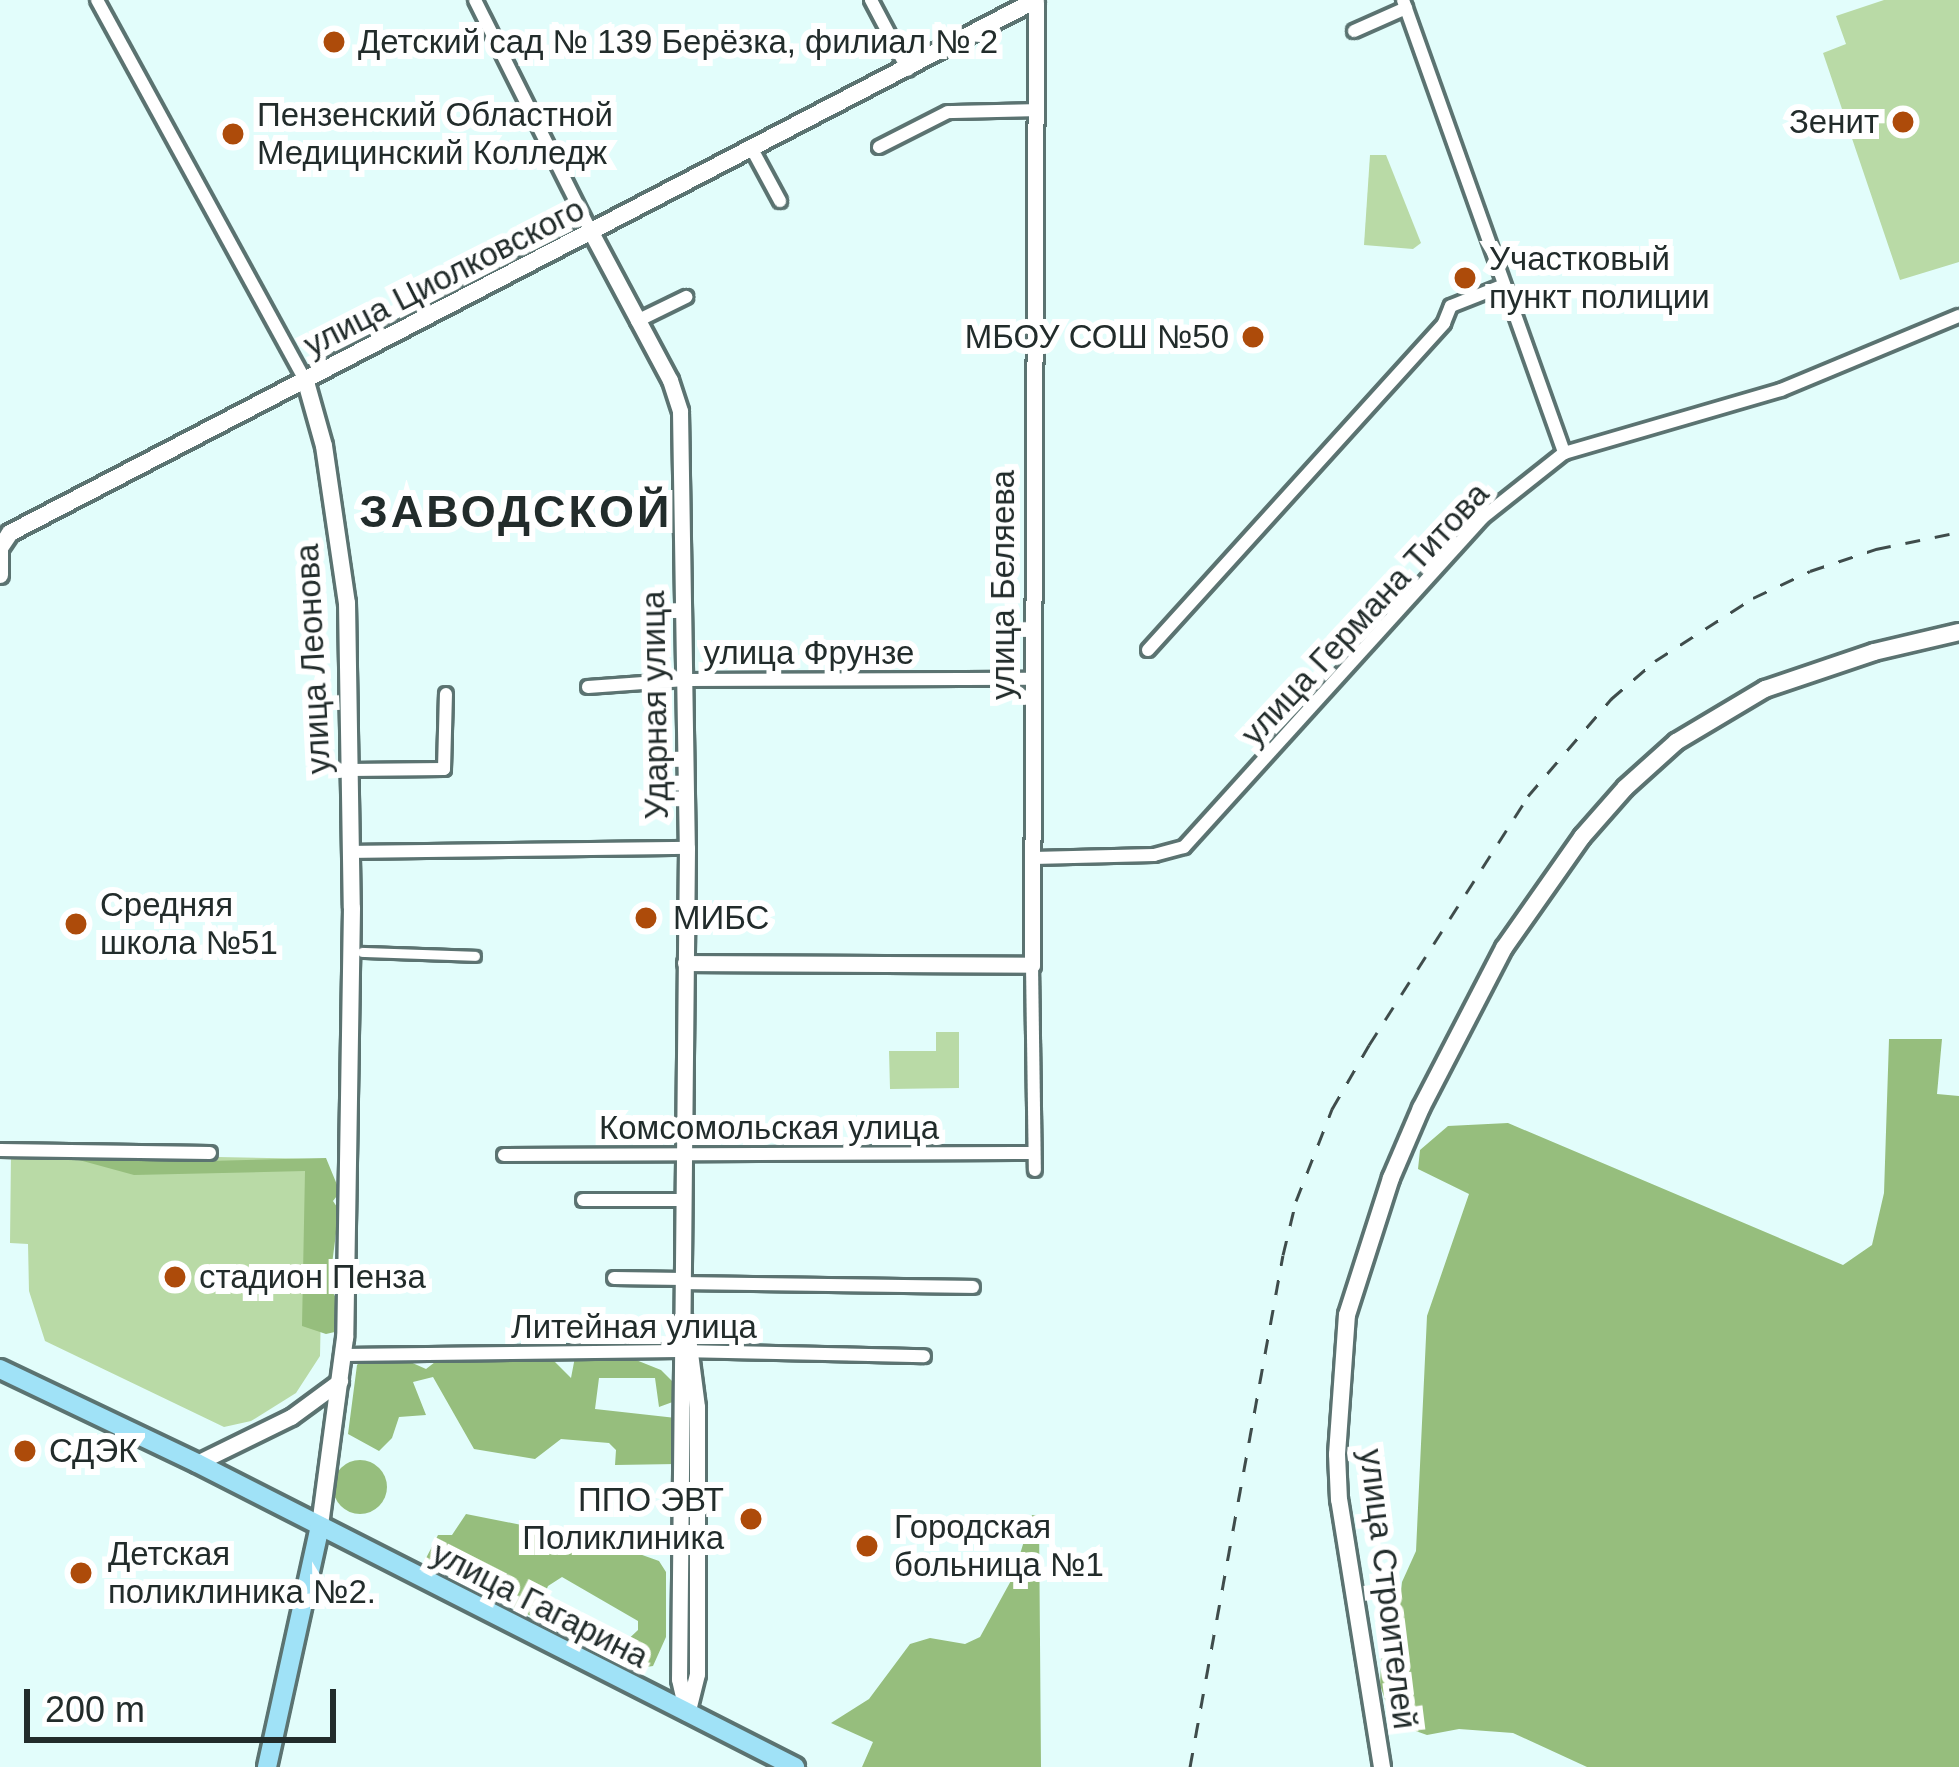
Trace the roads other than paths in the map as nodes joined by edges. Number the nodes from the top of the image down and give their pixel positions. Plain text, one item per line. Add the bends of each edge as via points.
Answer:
1 (97, 0) edge
2 (476, 0) edge
3 (871, 0) edge
4 (1038, 1) edge
5 (1405, 4) edge
6 (1354, 31) dead end
7 (908, 70) junction
8 (1035, 110) junction
9 (879, 148) dead end
10 (753, 151) junction
11 (780, 201) dead end
12 (592, 234) junction
13 (1504, 285) junction
14 (686, 297) dead end
15 (1959, 316) edge
16 (637, 321) junction
17 (306, 382) junction
18 (1564, 453) junction
19 (0, 575) edge
20 (1959, 632) edge
21 (1148, 650) dead end
22 (1032, 679) junction
23 (685, 680) junction
24 (588, 687) dead end
25 (446, 694) dead end
26 (350, 770) junction
27 (687, 848) junction
28 (351, 851) junction
29 (1033, 858) junction
30 (362, 952) dead end
31 (475, 956) dead end
32 (685, 963) junction
33 (1032, 965) junction
34 (0, 1150) edge
35 (209, 1153) dead end
36 (1034, 1153) junction
37 (504, 1155) dead end
38 (685, 1156) junction
39 (1035, 1170) dead end
40 (583, 1200) dead end
41 (685, 1200) junction
42 (614, 1278) dead end
43 (684, 1281) junction
44 (973, 1287) dead end
45 (687, 1353) junction
46 (924, 1356) dead end
47 (0, 1370) edge
48 (342, 1370) junction
49 (197, 1463) junction
50 (320, 1526) junction
51 (687, 1713) junction
52 (267, 1767) edge
53 (795, 1767) edge
54 (1382, 1767) edge

1 - 17 street, улица Леонова
2 - 12 street, Ударная улица
3 - 7 street
4 - 7 main road, улица Циолковского
4 - 8 street, улица Беляева
5 - 6 street
5 - 13 street
7 - 10 main road, улица Циолковского
8 - 9 street via 948,112
8 - 22 street, улица Беляева
10 - 11 street
10 - 12 main road, улица Циолковского
12 - 16 street, Ударная улица
12 - 17 main road, улица Циолковского
13 - 18 street
13 - 21 street via 1451,306
14 - 16 street
15 - 18 street via 1781,390
16 - 23 street, Ударная улица via 680,411
17 - 19 main road, улица Циолковского via 3,540
17 - 26 main road, улица Леонова via 324,446 346,603
18 - 29 street, улица Германа Титова via 1482,518 1196,838 1154,855
20 - 54 main road, улица Строителей via 1765,689 1659,758 1582,837 1504,948 1421,1108 1347,1315 1337,1454
22 - 23 street, улица Фрунзе
22 - 29 street, улица Беляева
23 - 24 street, улица Фрунзе
23 - 27 street, Ударная улица
25 - 26 street via 444,770
26 - 28 main road, улица Леонова
27 - 28 street
27 - 32 street, Ударная улица
28 - 48 main road, улица Леонова
29 - 33 street, улица Беляева
30 - 31 street
32 - 33 street
32 - 38 street, Ударная улица
33 - 36 street, улица Беляева
34 - 35 street
36 - 38 street, Комсомольская улица
36 - 39 street, улица Беляева
37 - 38 street, Комсомольская улица
38 - 41 street, Ударная улица
40 - 41 street
41 - 43 street, Ударная улица
42 - 43 street
43 - 44 street
43 - 45 street, Ударная улица
45 - 46 street, Литейная улица
45 - 48 street, Литейная улица
45 - 51 street, Ударная улица
47 - 49 main road, улица Гагарина
48 - 49 street via 291,1417
48 - 50 main road, улица Леонова
49 - 50 main road, улица Гагарина
50 - 51 main road, улица Гагарина
50 - 52 main road
51 - 53 main road, улица Гагарина

